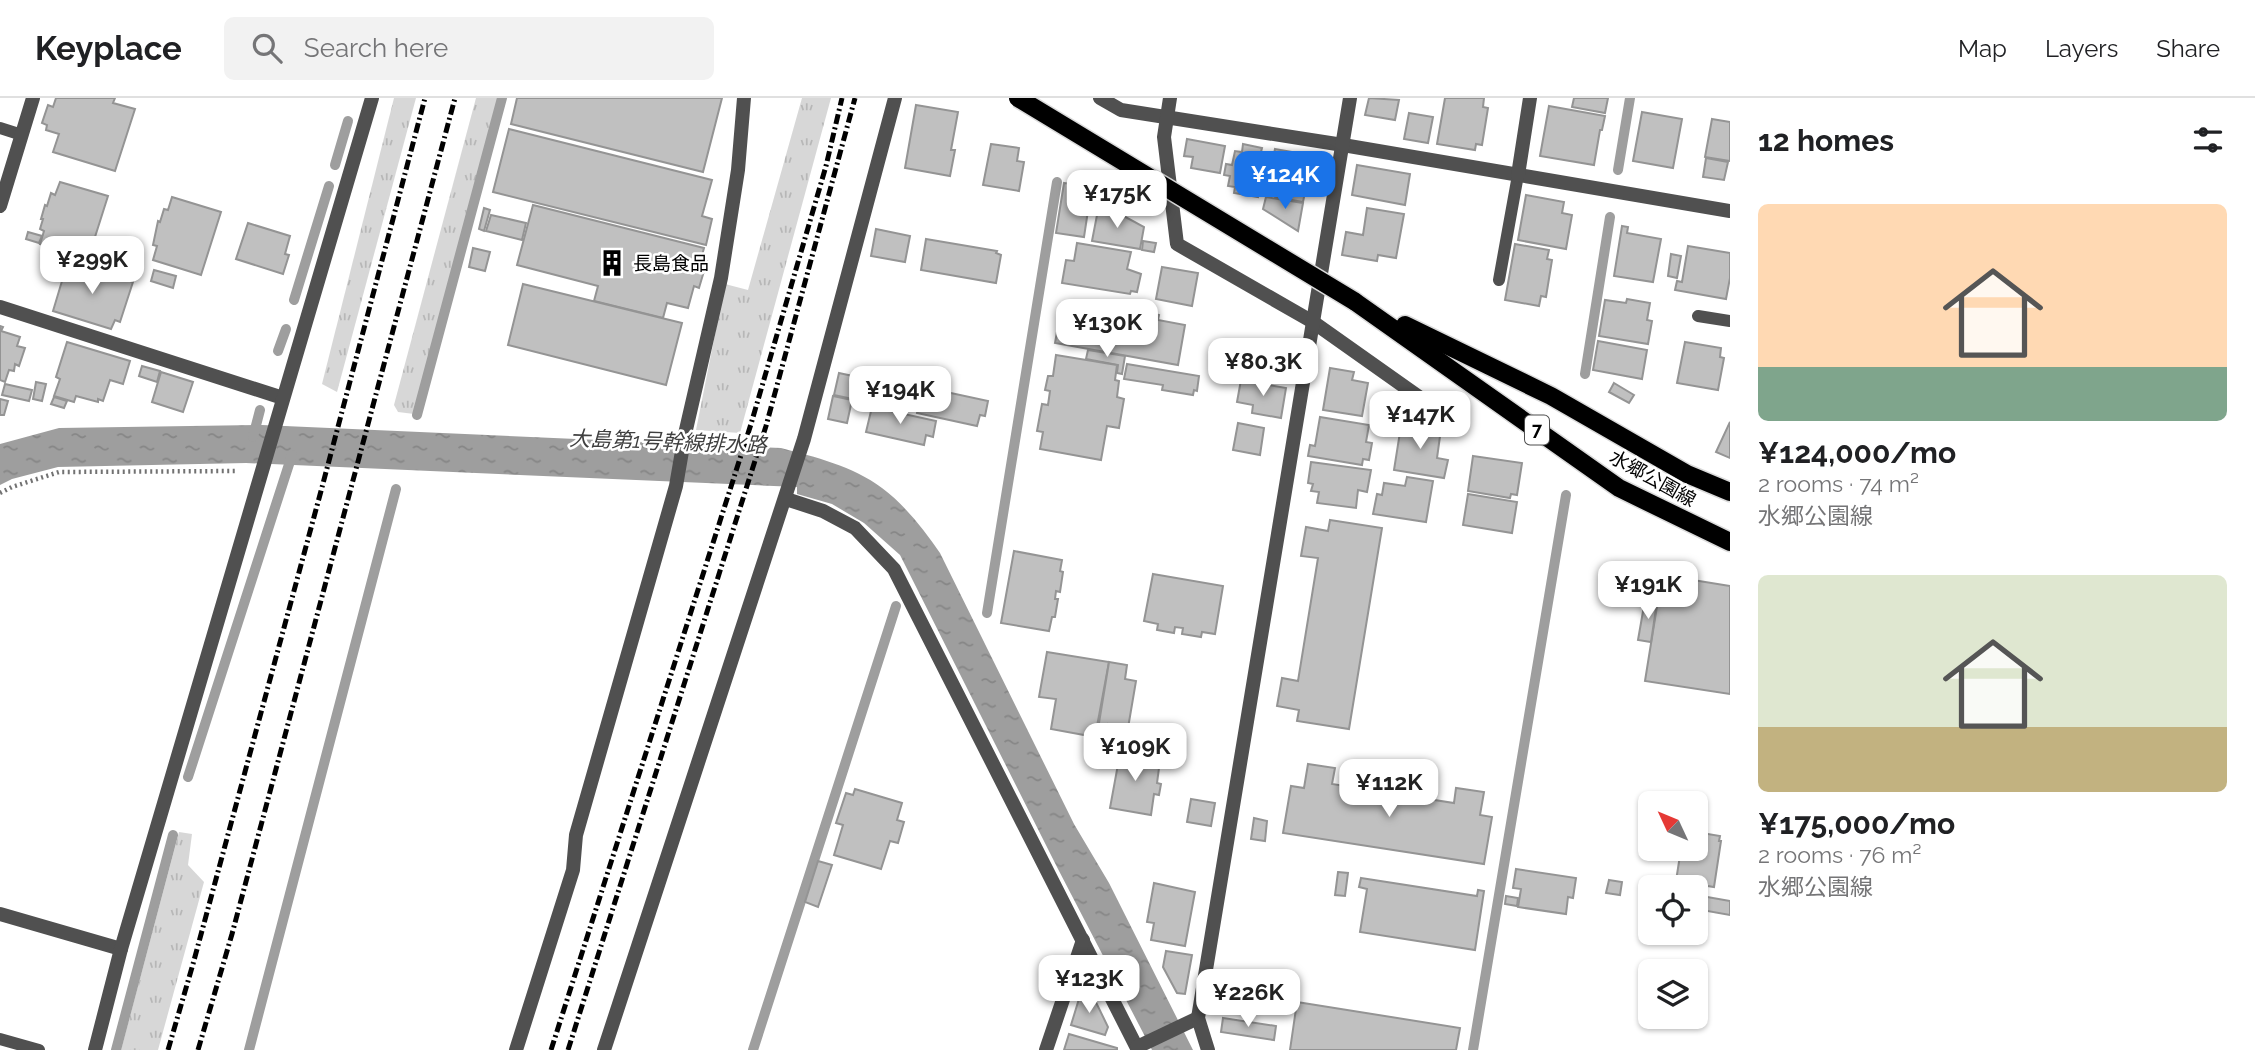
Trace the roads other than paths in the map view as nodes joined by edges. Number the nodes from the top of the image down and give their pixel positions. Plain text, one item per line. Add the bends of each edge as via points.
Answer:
1 (33, 98) edge
2 (372, 98) edge
3 (744, 98) edge
4 (895, 98) edge
5 (1018, 98) edge
6 (1100, 98) edge
7 (1170, 98) edge
8 (1350, 98) edge
9 (1530, 98) edge
10 (1167, 117) junction
11 (0, 128) edge
12 (22, 135) junction
13 (1343, 145) junction
14 (1518, 175) junction
15 (0, 206) edge
16 (1730, 211) edge
17 (1499, 280) dead end
18 (1354, 301) junction
19 (0, 307) edge
20 (1698, 316) dead end
21 (1730, 321) edge
22 (1313, 322) junction
23 (283, 398) junction
24 (1460, 426) dead end
25 (1730, 492) edge
26 (787, 494) junction
27 (1730, 542) edge
28 (0, 914) edge
29 (1083, 940) junction
30 (121, 949) junction
31 (1192, 1021) junction
32 (0, 1039) edge
33 (1140, 1047) edge
34 (39, 1050) edge
35 (94, 1050) edge
36 (516, 1050) edge
37 (604, 1050) edge
38 (1046, 1050) edge
39 (1208, 1050) edge

1 - 12 street
2 - 23 street
3 - 36 street via 721,278 676,486 576,835 573,870
4 - 26 street
5 - 18 main road, 水郷公園線 / 7, bridge
6 - 10 street via 1121,110
7 - 10 street
8 - 13 street
9 - 14 street
10 - 13 street
10 - 22 street via 1164,137 1177,244
11 - 12 lane
12 - 15 street
13 - 14 street
13 - 22 street
14 - 16 street
14 - 17 lane
18 - 25 main road, 水郷公園線 / 7 via 1551,396 1687,474
18 - 27 main road, 水郷公園線 / 7 via 1619,488
19 - 23 street
20 - 21 lane
22 - 24 street
22 - 31 street
23 - 30 street
26 - 29 street via 855,528 894,569
26 - 37 street
28 - 30 street
29 - 33 street
29 - 38 street
30 - 35 street
31 - 33 street
31 - 39 street
32 - 34 lane

